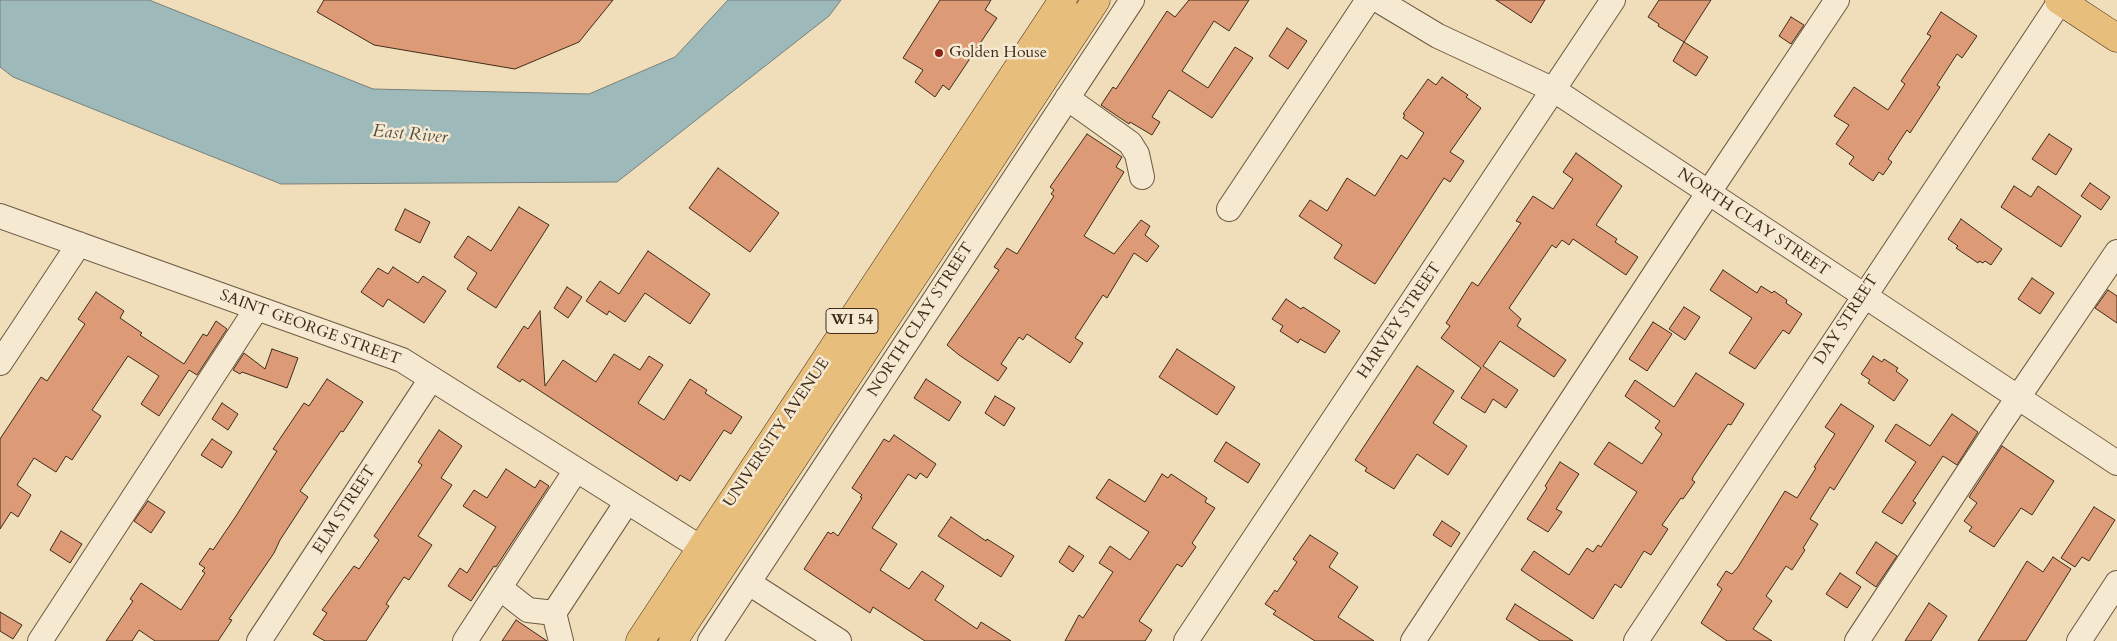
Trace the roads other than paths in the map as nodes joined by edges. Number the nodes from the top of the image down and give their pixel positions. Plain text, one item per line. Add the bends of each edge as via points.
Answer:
1 (1063, 0) edge
2 (1096, 0) edge
3 (1132, 0) edge
4 (1368, 0) edge
5 (1378, 0) edge
6 (1613, 0) edge
7 (1837, 0) edge
8 (2060, 0) edge
9 (2117, 38) edge
10 (1554, 90) junction
11 (1067, 98) junction
12 (1142, 177) dead end
13 (1708, 193) junction
14 (1229, 209) dead end
15 (0, 216) edge
16 (79, 244) junction
17 (2117, 252) edge
18 (1863, 296) junction
19 (257, 308) junction
20 (0, 363) edge
21 (431, 379) junction
22 (2018, 398) junction
23 (2117, 463) edge
24 (576, 470) junction
25 (627, 502) junction
26 (701, 548) junction
27 (748, 583) junction
28 (2117, 583) edge
29 (500, 588) junction
30 (554, 613) junction
31 (40, 641) edge
32 (259, 641) edge
33 (466, 641) edge
34 (561, 641) edge
35 (640, 641) edge
36 (673, 641) edge
37 (710, 641) edge
38 (838, 641) edge
39 (1186, 641) edge
40 (1413, 641) edge
41 (1636, 641) edge
42 (1857, 641) edge
43 (2079, 641) edge

1 - 26 main road, UNIVERSITY AVENUE / WI 54
2 - 36 main road, UNIVERSITY AVENUE / WI 54
3 - 11 street, NORTH CLAY STREET
4 - 14 street
5 - 10 street, NORTH CLAY STREET via 1438,36
6 - 10 street, HARVEY STREET
7 - 13 street
8 - 9 main road
8 - 18 street, DAY STREET
10 - 13 street, NORTH CLAY STREET
10 - 39 street, HARVEY STREET
11 - 12 street via 1130,143 1137,154
11 - 27 street, NORTH CLAY STREET
13 - 18 street, NORTH CLAY STREET
13 - 40 street
15 - 16 street, SAINT GEORGE STREET
16 - 19 street, SAINT GEORGE STREET
16 - 20 street
17 - 22 street
18 - 22 street, NORTH CLAY STREET
18 - 41 street, DAY STREET
19 - 21 street, SAINT GEORGE STREET via 402,360
19 - 31 street
21 - 24 street, SAINT GEORGE STREET
21 - 32 street, ELM STREET
22 - 23 street, NORTH CLAY STREET
22 - 42 street
24 - 25 street, SAINT GEORGE STREET
24 - 29 street
25 - 26 street, SAINT GEORGE STREET
25 - 30 street
26 - 35 main road, UNIVERSITY AVENUE / WI 54
27 - 37 street, NORTH CLAY STREET
27 - 38 street
28 - 43 street
29 - 30 street via 528,610
29 - 33 street
30 - 34 street

